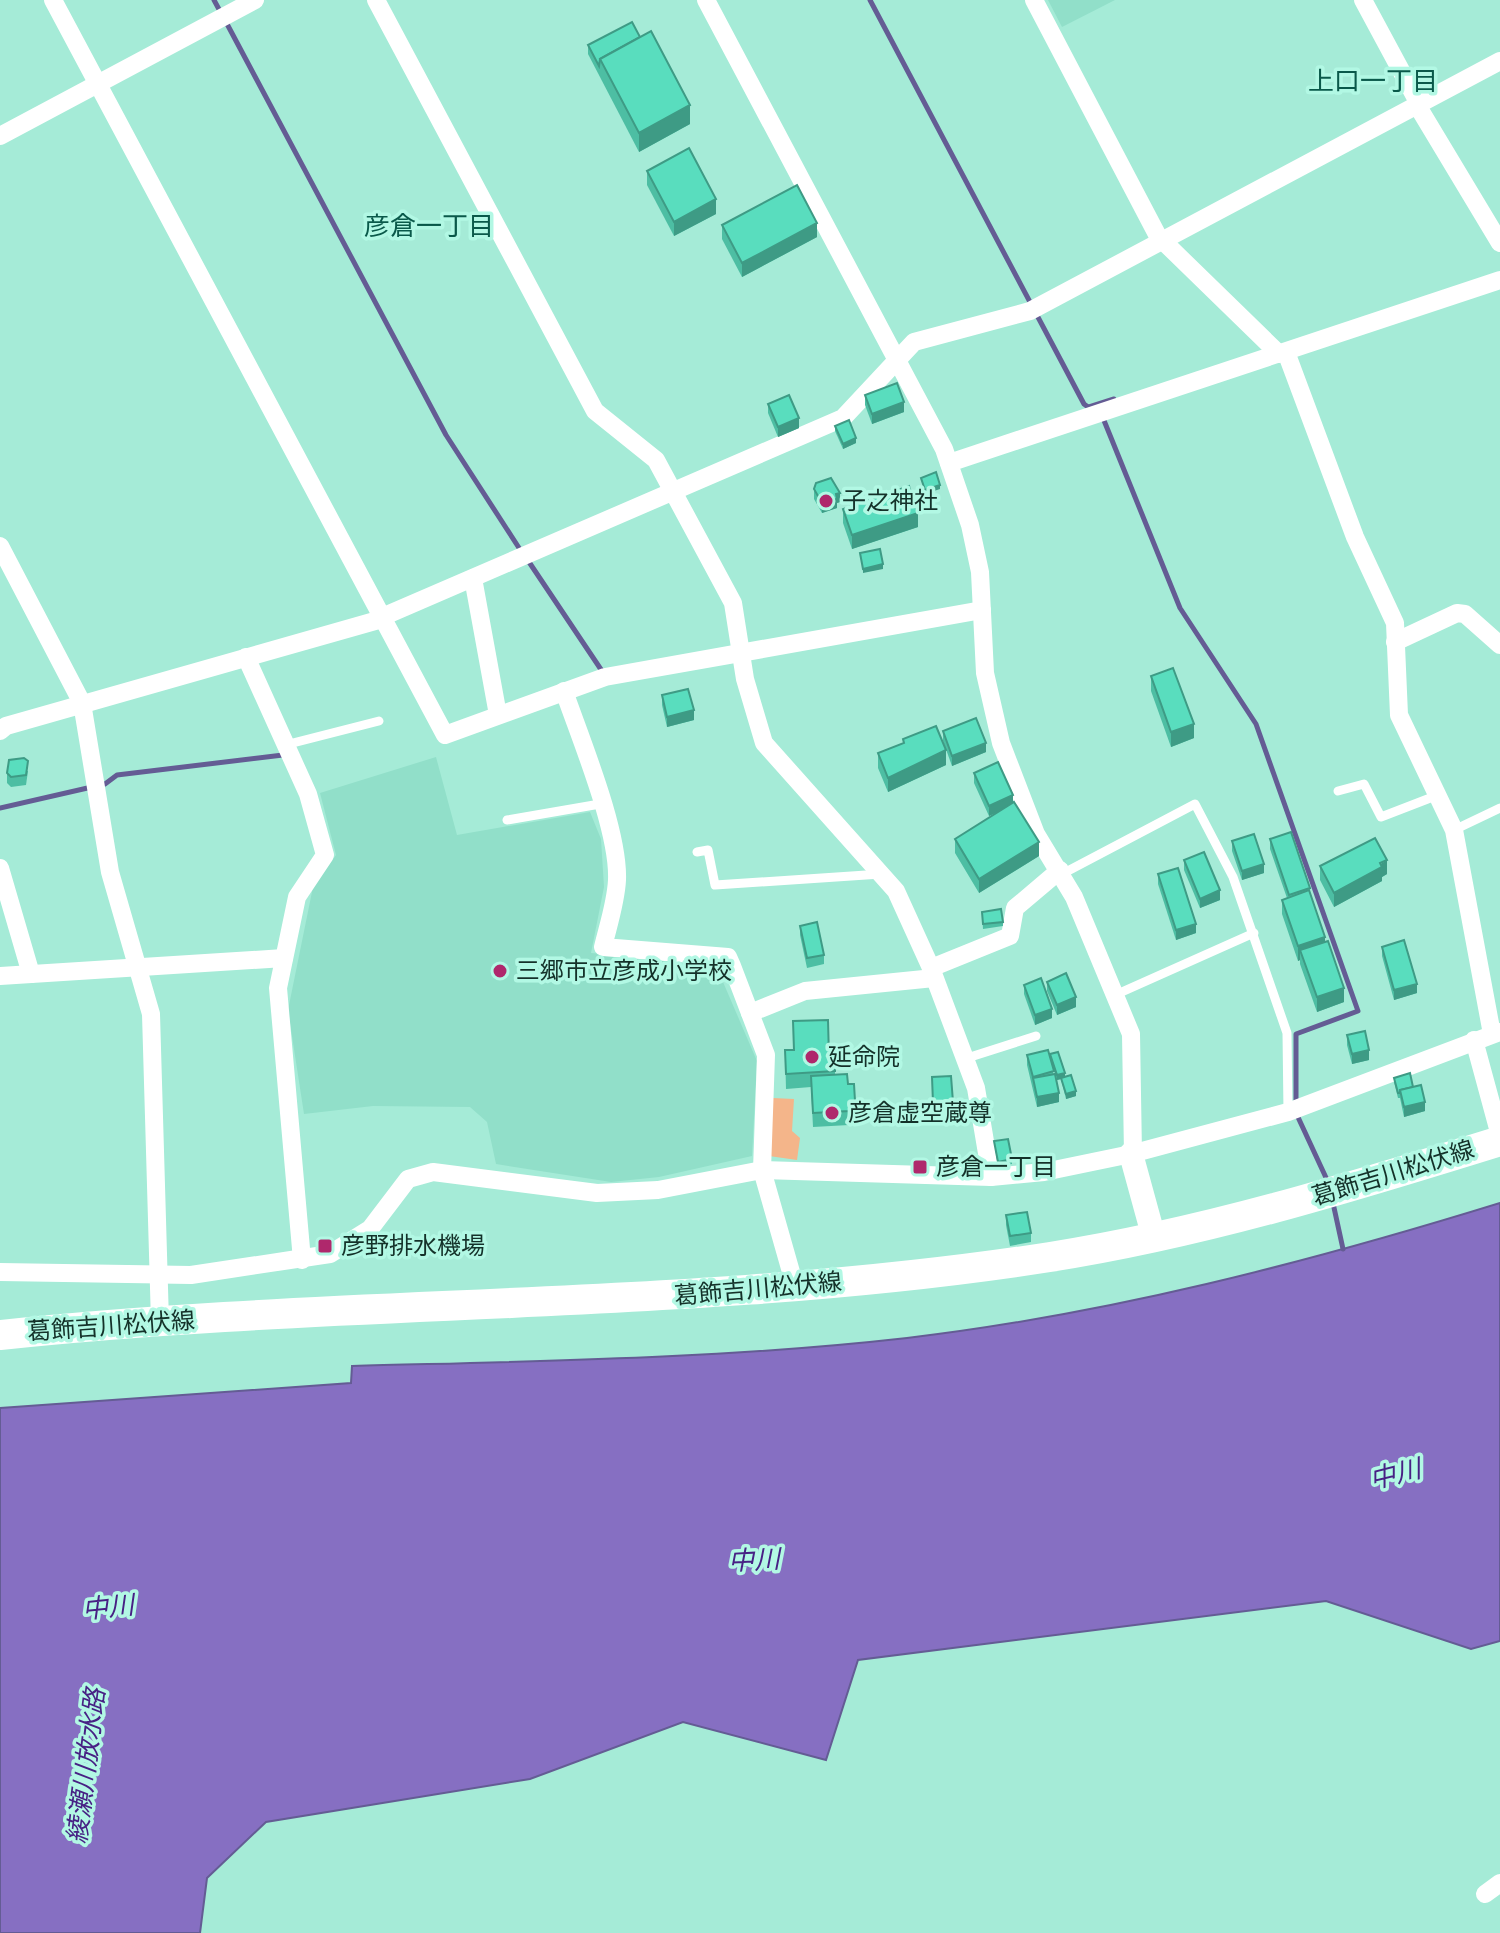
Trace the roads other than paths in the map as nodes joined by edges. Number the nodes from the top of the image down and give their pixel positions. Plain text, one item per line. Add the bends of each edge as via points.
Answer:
1 (53, 0) edge
2 (255, 0) edge
3 (376, 0) edge
4 (706, 0) edge
5 (1034, 0) edge
6 (1363, 0) edge
7 (1500, 61) edge
8 (97, 83) junction
9 (1418, 105) junction
10 (0, 136) edge
11 (1162, 241) junction
12 (1500, 243) edge
13 (1500, 280) edge
14 (1282, 353) junction
15 (897, 358) junction
16 (949, 463) junction
17 (673, 490) junction
18 (0, 546) edge
19 (473, 578) junction
20 (982, 610) junction
21 (382, 618) junction
22 (1395, 642) junction
23 (1500, 645) edge
24 (742, 652) junction
25 (246, 657) junction
26 (564, 691) junction
27 (82, 703) junction
28 (498, 715) junction
29 (379, 721) dead end
30 (0, 731) edge
31 (285, 745) junction
32 (1338, 791) dead end
33 (1439, 795) junction
34 (600, 804) junction
35 (1500, 808) edge
36 (507, 820) dead end
37 (1454, 830) junction
38 (697, 852) dead end
39 (0, 868) edge
40 (1061, 872) junction
41 (881, 874) junction
42 (1254, 933) junction
43 (284, 958) junction
44 (139, 966) junction
45 (932, 973) junction
46 (31, 974) junction
47 (0, 976) edge
48 (1115, 995) junction
49 (750, 1013) junction
50 (1489, 1035) edge
51 (1036, 1036) dead end
52 (964, 1059) junction
53 (1288, 1112) junction
54 (1500, 1138) edge
55 (1132, 1154) junction
56 (762, 1170) junction
57 (991, 1177) junction
58 (1154, 1238) junction
59 (302, 1260) junction
60 (0, 1272) edge
61 (159, 1276) junction
62 (795, 1286) junction
63 (160, 1322) junction
64 (0, 1335) edge

1 - 8 street
2 - 8 street
3 - 17 street via 595,411 656,460
4 - 15 street
5 - 11 street
6 - 9 street
7 - 9 street
8 - 10 street
8 - 21 street
9 - 11 street
9 - 12 street
11 - 14 street
11 - 15 street via 1030,311 914,342
13 - 14 street
14 - 16 street
14 - 22 street via 1395,623
15 - 16 street
15 - 17 street via 843,418
16 - 20 street via 970,525
17 - 19 street
17 - 24 street via 733,603
18 - 27 street
19 - 21 street
19 - 28 street
20 - 24 street
20 - 40 street via 994,719 1036,834
21 - 25 street
21 - 28 street via 445,735
22 - 23 street via 1457,613
22 - 33 street via 1399,715
24 - 26 street via 605,677
24 - 41 street via 764,743
25 - 27 street
25 - 31 street
26 - 28 street
26 - 34 street
27 - 30 street
27 - 44 street via 110,872
29 - 31 lane
31 - 43 street via 308,794 325,855 297,897
32 - 33 lane via 1364,784 1381,817
33 - 37 street
34 - 36 lane
34 - 49 street via 612,837 617,883 603,947 728,957
35 - 37 lane
37 - 50 street
38 - 41 lane via 708,850 715,885
39 - 46 street
40 - 42 lane via 1195,804 1233,877
40 - 45 street via 1015,908 1010,936
40 - 48 street
41 - 45 street via 896,891
42 - 48 lane
42 - 53 lane via 1287,1033
43 - 44 street
43 - 59 street via 278,988
44 - 46 street
44 - 61 street via 154,1038
45 - 49 street via 805,991
45 - 52 street
46 - 47 street
48 - 55 street via 1131,1034
49 - 56 street via 768,1066
50 - 53 street
50 - 54 street
51 - 52 lane
52 - 57 street via 976,1088
53 - 55 street
54 - 58 main road, 葛飾吉川松伏線 via 1323,1195
55 - 57 street
55 - 58 street
56 - 57 street
56 - 59 street via 658,1190 597,1193 418,1174 350,1244
56 - 62 street
58 - 62 main road, 葛飾吉川松伏線 via 960,1269
59 - 61 street
60 - 61 street
61 - 63 street
62 - 63 main road, 葛飾吉川松伏線 via 714,1295 412,1305
63 - 64 main road, 葛飾吉川松伏線

